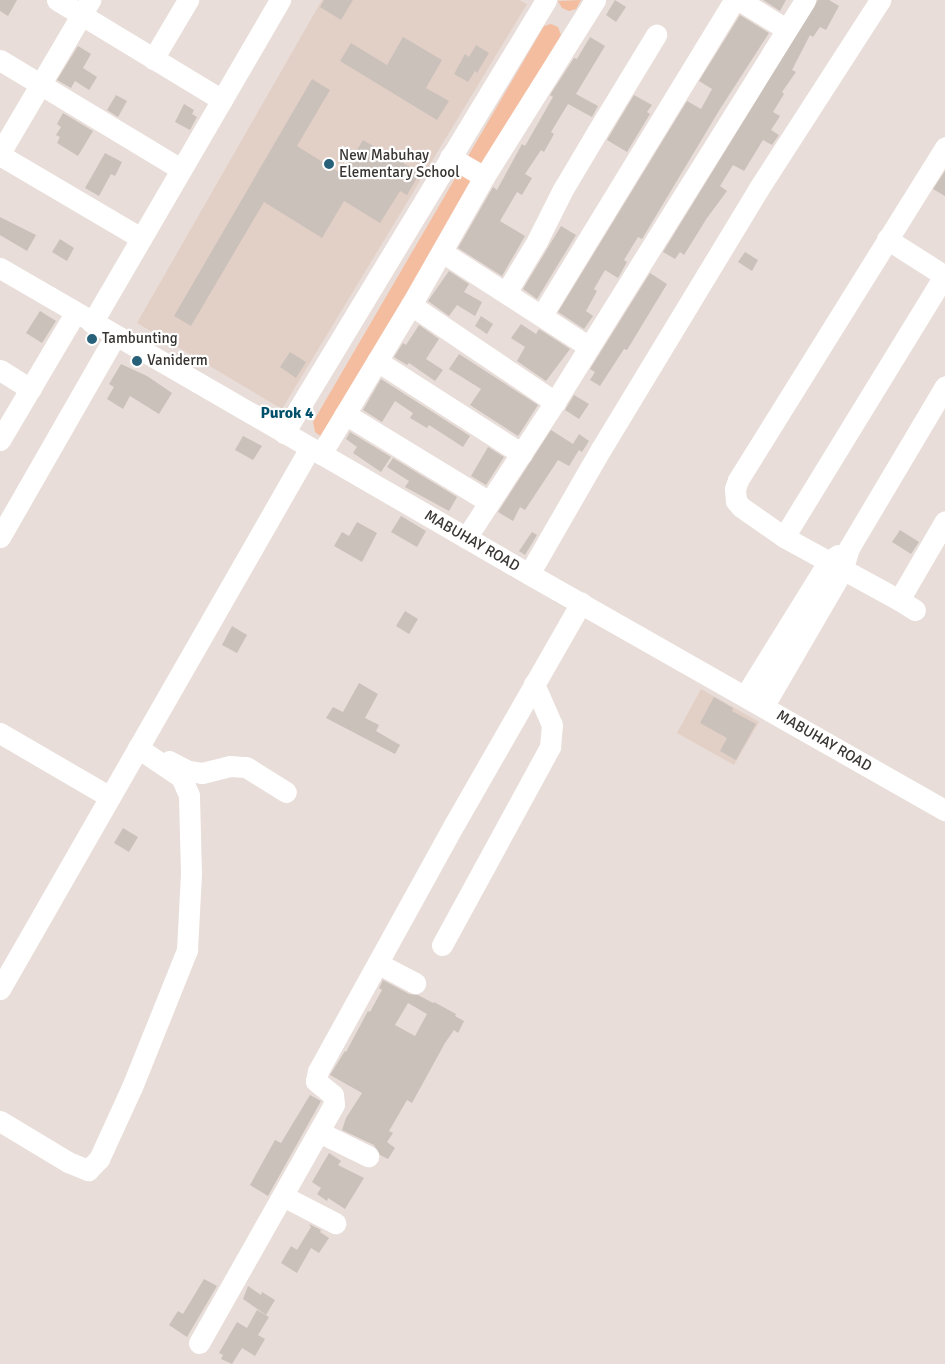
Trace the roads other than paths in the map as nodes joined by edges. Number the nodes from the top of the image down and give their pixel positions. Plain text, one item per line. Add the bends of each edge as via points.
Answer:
1 (57, 0) edge
2 (188, 0) edge
3 (280, 0) edge
4 (595, 0) edge
5 (734, 0) edge
6 (739, 0) edge
7 (805, 0) edge
8 (880, 0) edge
9 (539, 2) edge
10 (86, 7) edge
11 (786, 29) junction
12 (656, 35) dead end
13 (153, 59) junction
14 (0, 60) edge
15 (41, 84) junction
16 (222, 100) junction
17 (945, 147) edge
18 (0, 154) edge
19 (450, 157) junction
20 (181, 170) junction
21 (484, 177) junction
22 (141, 238) junction
23 (888, 239) junction
24 (442, 252) junction
25 (0, 268) edge
26 (945, 275) edge
27 (507, 291) junction
28 (411, 305) junction
29 (542, 315) junction
30 (84, 318) junction
31 (114, 336) junction
32 (588, 346) junction
33 (377, 361) junction
34 (0, 370) edge
35 (945, 386) edge
36 (31, 389) junction
37 (555, 402) junction
38 (345, 414) junction
39 (284, 433) junction
40 (0, 440) edge
41 (315, 451) junction
42 (522, 454) junction
43 (489, 502) junction
44 (945, 521) edge
45 (0, 537) edge
46 (784, 537) junction
47 (466, 538) junction
48 (835, 567) junction
49 (529, 574) junction
50 (581, 603) junction
51 (534, 684) junction
52 (754, 702) junction
53 (0, 733) edge
54 (140, 746) junction
55 (286, 792) dead end
56 (110, 797) junction
57 (945, 810) edge
58 (442, 945) dead end
59 (379, 964) junction
60 (415, 983) dead end
61 (0, 989) edge
62 (0, 1122) edge
63 (319, 1132) junction
64 (368, 1156) dead end
65 (284, 1196) junction
66 (335, 1223) dead end
67 (199, 1344) dead end

1 - 10 street
2 - 13 street
3 - 16 street
4 - 21 street
5 - 29 street
6 - 11 street
7 - 11 street
8 - 49 street via 759,188
9 - 19 street
10 - 13 street
10 - 15 street
11 - 32 street
12 - 27 street
13 - 16 street
14 - 15 street
15 - 18 street
15 - 20 street
16 - 20 street
17 - 23 street
18 - 22 street
19 - 21 street
19 - 39 street
20 - 22 street
21 - 24 street
22 - 30 street
23 - 26 street
23 - 46 street via 738,480 736,501 741,508
24 - 27 street
24 - 28 street
25 - 30 street, MABUHAY ROAD
26 - 46 street
27 - 29 street
28 - 33 street
28 - 37 street
29 - 32 street
30 - 31 street, MABUHAY ROAD
30 - 36 street
31 - 39 street, MABUHAY ROAD
31 - 45 street
32 - 37 street
33 - 38 street
33 - 42 street
34 - 36 street
35 - 48 street
36 - 40 street
37 - 42 street
38 - 41 street
38 - 43 street
39 - 41 street, MABUHAY ROAD
41 - 47 street, MABUHAY ROAD
41 - 54 street
42 - 43 street
43 - 47 street
44 - 48 street via 907,606
46 - 48 street
47 - 49 street, MABUHAY ROAD
48 - 52 street
49 - 50 street, MABUHAY ROAD
50 - 51 street
50 - 52 street, MABUHAY ROAD
51 - 58 street via 552,725 550,747
51 - 59 street
52 - 57 street, MABUHAY ROAD
53 - 56 street
54 - 55 street via 188,771 202,773 230,766 246,767
54 - 56 street
54 - 62 street via 181,777 189,795 191,873 187,950 104,1150 88,1170 68,1162
56 - 61 street
59 - 60 street
59 - 63 street via 318,1071 316,1082 333,1094 335,1100
63 - 64 street
63 - 65 street
65 - 66 street
65 - 67 street

